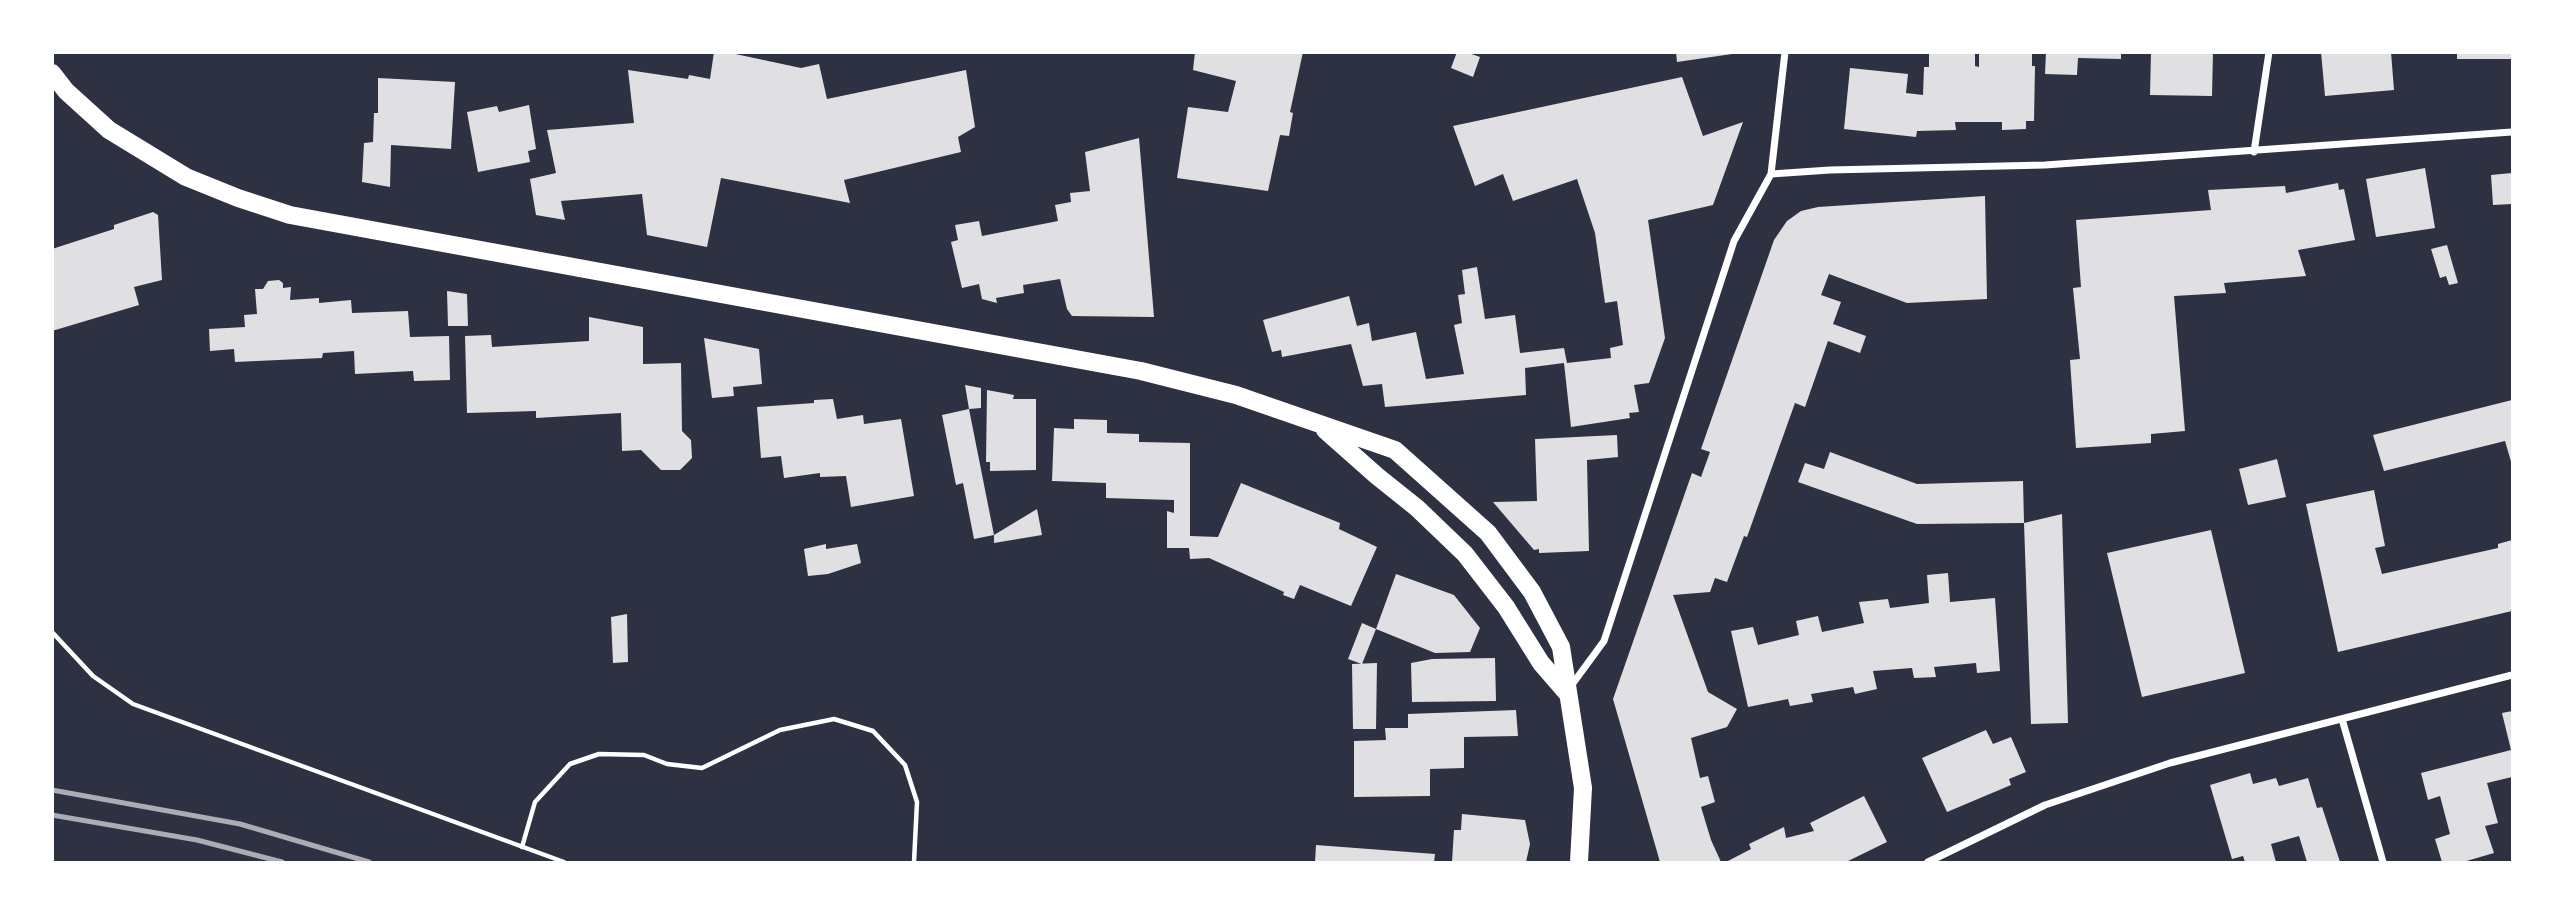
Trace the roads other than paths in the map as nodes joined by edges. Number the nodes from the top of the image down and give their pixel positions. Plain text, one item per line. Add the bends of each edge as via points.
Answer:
1 (1785, 52) edge
2 (2269, 52) edge
3 (52, 72) edge
4 (2512, 132) edge
5 (2254, 152) junction
6 (1771, 174) junction
7 (1320, 426) junction
8 (2512, 675) edge
9 (1567, 693) junction
10 (2342, 719) junction
11 (1579, 863) edge
12 (1928, 863) edge
13 (2384, 863) edge

1 - 6 street
2 - 5 street
3 - 7 main road via 109,130 186,177 290,215 1141,371 1236,395
4 - 5 street
5 - 6 street
6 - 9 street via 1734,241 1604,641
7 - 9 main road via 1465,554
7 - 9 main road via 1395,450 1488,533 1532,592 1561,647
8 - 10 street
9 - 11 main road via 1583,788
10 - 12 street via 2170,763 2045,805
10 - 13 street

